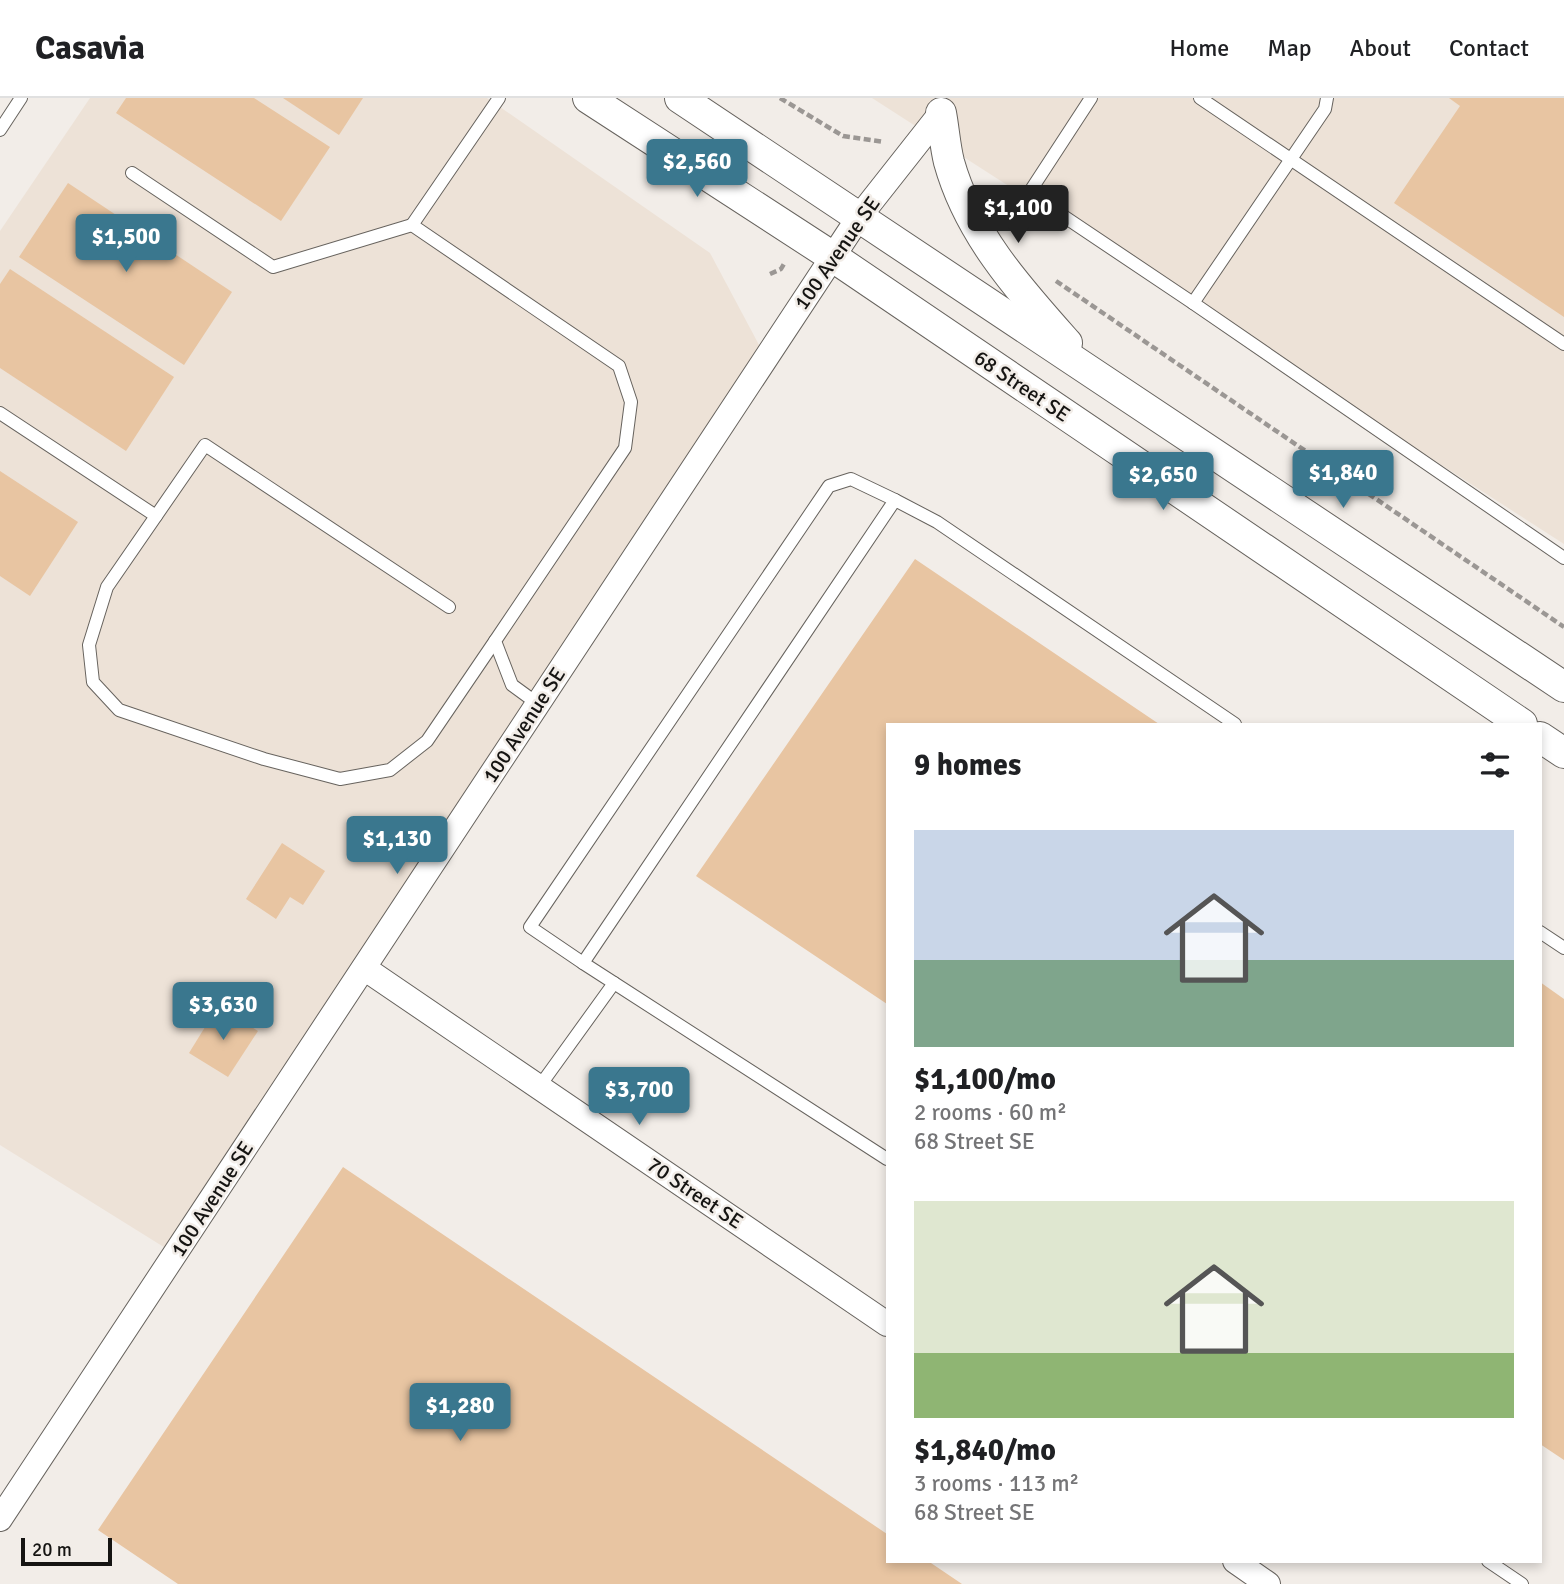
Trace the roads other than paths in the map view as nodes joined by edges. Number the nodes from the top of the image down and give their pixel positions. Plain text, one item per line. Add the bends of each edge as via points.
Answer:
1 (21, 98) edge
2 (499, 98) edge
3 (588, 98) edge
4 (680, 98) edge
5 (1091, 98) edge
6 (1200, 98) edge
7 (1327, 98) edge
8 (946, 106) edge
9 (0, 130) edge
10 (1291, 159) junction
11 (132, 173) dead end
12 (859, 217) junction
13 (412, 225) junction
14 (833, 257) junction
15 (1193, 303) junction
16 (1564, 344) edge
17 (1095, 374) junction
18 (0, 413) edge
19 (895, 500) junction
20 (156, 516) junction
21 (1564, 558) edge
22 (449, 607) dead end
23 (495, 641) junction
24 (1564, 687) edge
25 (538, 704) junction
26 (1234, 723) edge
27 (1521, 723) edge
28 (1542, 738) edge
29 (1564, 753) edge
30 (1542, 933) edge
31 (1564, 948) edge
32 (583, 963) junction
33 (364, 968) junction
34 (614, 983) junction
35 (540, 1087) junction
36 (886, 1158) edge
37 (882, 1317) edge
38 (0, 1519) edge
39 (1237, 1563) edge
40 (1491, 1563) edge
41 (1268, 1584) edge
42 (1522, 1584) edge

1 - 9 lane
2 - 13 lane
3 - 14 street, 68 Street SE
4 - 12 street
5 - 15 lane via 1029,193
6 - 10 lane
7 - 10 lane
8 - 12 street, 100 Avenue SE
8 - 17 street via 949,162 969,214 1006,275
10 - 15 lane
10 - 16 lane
11 - 13 lane via 273,267
12 - 14 street, 100 Avenue SE
12 - 17 street
13 - 23 lane via 619,366 631,402 625,448
14 - 25 street, 100 Avenue SE
14 - 27 street, 68 Street SE
15 - 21 lane
17 - 24 street
18 - 20 lane
19 - 26 lane via 937,522
19 - 32 lane
19 - 32 lane via 851,479 829,486 530,927
20 - 22 lane via 205,445
20 - 23 lane via 107,587 89,645 93,682 120,710 264,759 340,779 390,771 427,741
23 - 25 lane via 512,685
25 - 33 street, 100 Avenue SE
28 - 29 street
30 - 31 lane
32 - 34 lane
33 - 35 street, 70 Street SE
33 - 38 street, 100 Avenue SE
34 - 35 lane
34 - 36 lane
35 - 37 street, 70 Street SE
39 - 41 street
40 - 42 lane

